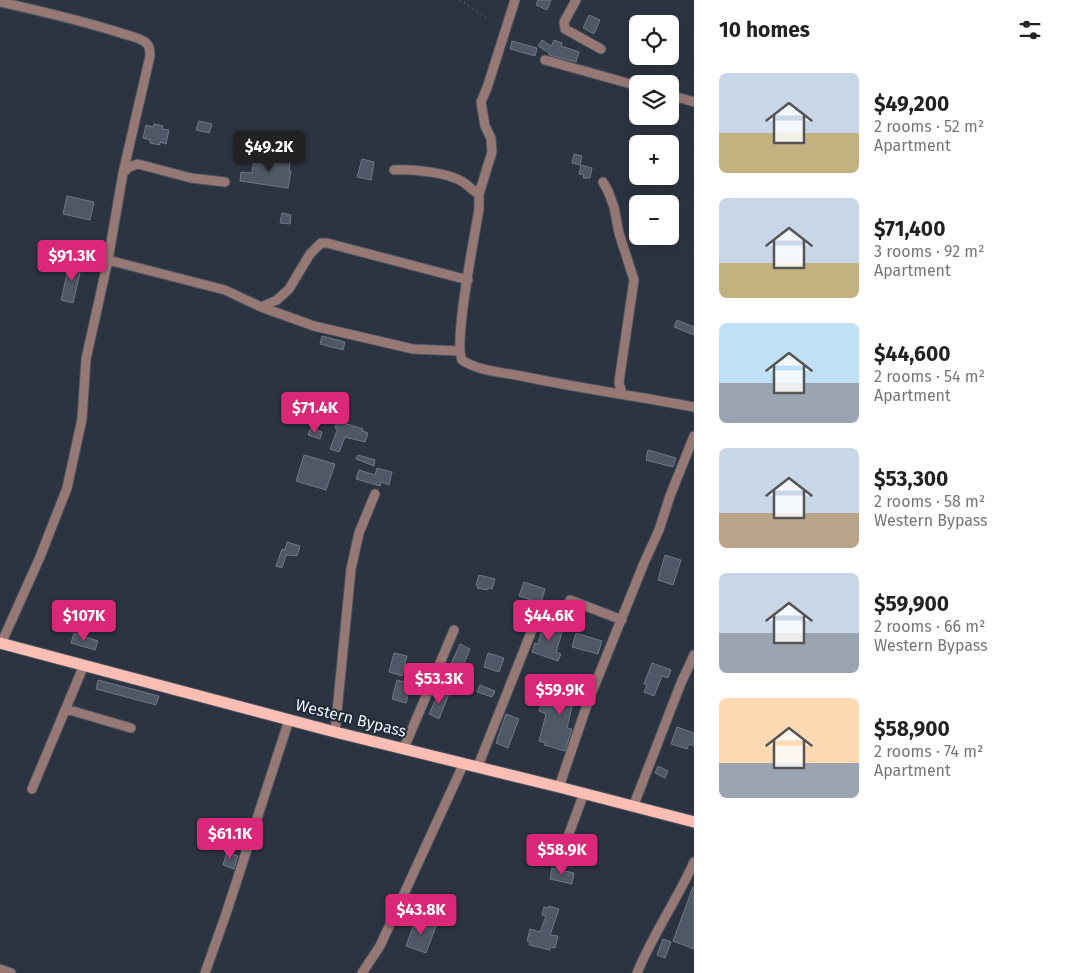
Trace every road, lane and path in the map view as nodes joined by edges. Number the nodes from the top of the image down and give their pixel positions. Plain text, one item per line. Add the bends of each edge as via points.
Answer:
1 (460, 0) edge
2 (516, 0) edge
3 (576, 0) edge
4 (0, 2) edge
5 (487, 18) dead end
6 (601, 49) dead end
7 (546, 60) dead end
8 (629, 83) edge
9 (679, 98) edge
10 (694, 102) edge
11 (394, 170) dead end
12 (123, 173) junction
13 (225, 182) dead end
14 (603, 182) dead end
15 (479, 194) junction
16 (108, 260) junction
17 (468, 280) junction
18 (261, 307) junction
19 (459, 350) junction
20 (622, 393) junction
21 (694, 408) edge
22 (694, 436) edge
23 (375, 494) dead end
24 (570, 600) dead end
25 (622, 620) junction
26 (534, 625) dead end
27 (454, 630) dead end
28 (0, 643) edge
29 (694, 655) edge
30 (84, 666) junction
31 (66, 709) junction
32 (290, 720) junction
33 (131, 728) dead end
34 (335, 732) junction
35 (404, 748) junction
36 (464, 763) junction
37 (478, 766) junction
38 (559, 787) junction
39 (32, 789) dead end
40 (584, 793) junction
41 (633, 806) junction
42 (694, 822) edge
43 (563, 850) dead end
44 (694, 862) edge
45 (0, 969) edge
46 (11, 973) edge
47 (205, 973) edge
48 (362, 973) edge
49 (637, 973) edge

1 - 5 path
2 - 15 street via 481,102 492,152
3 - 6 street via 564,22 565,29
4 - 12 street via 115,31 148,45 150,56
7 - 8 street
9 - 10 street
11 - 15 street via 413,169 452,178
12 - 13 street via 138,164 191,178
12 - 16 street
14 - 20 street via 611,199 634,280 619,383
15 - 17 street
16 - 18 street via 226,290
16 - 28 street via 86,359 82,419 67,488 40,557
17 - 18 street via 321,243 310,254 289,289 277,300
17 - 19 street
18 - 19 street via 314,326 413,349
19 - 20 street via 462,360 477,367
20 - 21 street
22 - 25 street
23 - 34 street via 359,533 351,569
24 - 25 street
25 - 38 street via 588,702
26 - 37 street
27 - 35 street
28 - 30 main road, Western Bypass
29 - 41 street
30 - 31 street
30 - 32 main road, Western Bypass
31 - 33 street
31 - 39 street
32 - 34 main road, Western Bypass
32 - 47 street
34 - 35 main road, Western Bypass
35 - 36 main road, Western Bypass
36 - 37 main road, Western Bypass
36 - 48 street via 380,946
37 - 38 main road, Western Bypass
38 - 40 main road, Western Bypass
40 - 41 main road, Western Bypass
40 - 43 street
41 - 42 main road, Western Bypass
44 - 49 street
45 - 46 street

